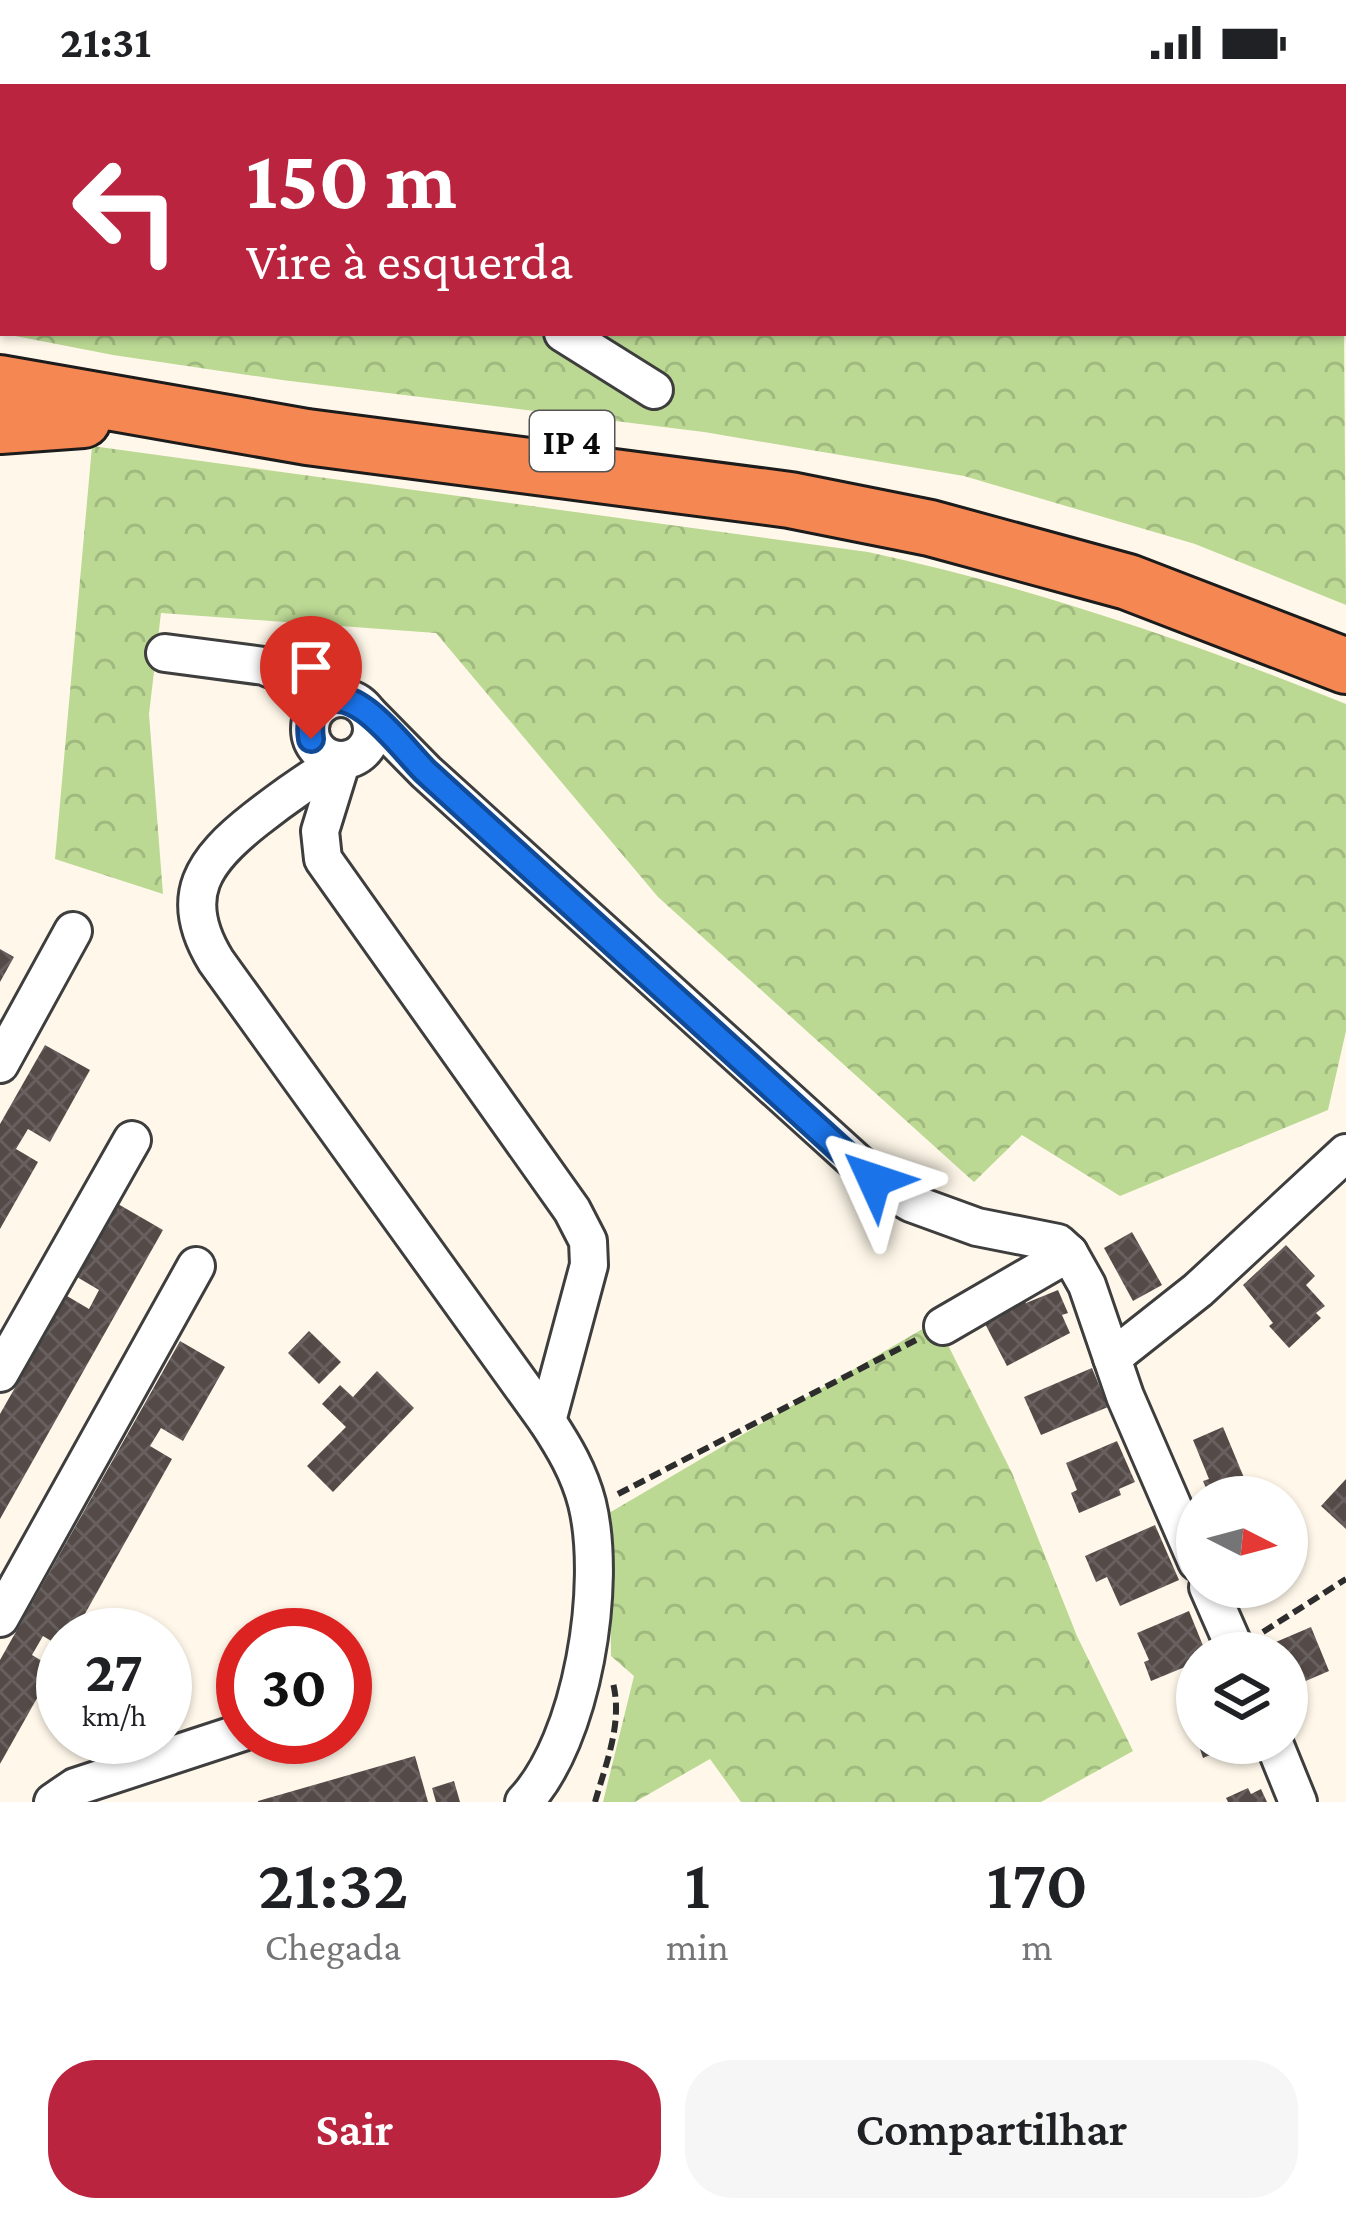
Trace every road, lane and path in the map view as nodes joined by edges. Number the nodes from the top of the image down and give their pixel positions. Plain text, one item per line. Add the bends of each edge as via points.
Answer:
1 (568, 336) edge
2 (0, 358) edge
3 (0, 383) edge
4 (654, 390) dead end
5 (0, 426) edge
6 (307, 437) junction
7 (1346, 632) edge
8 (164, 653) dead end
9 (1346, 666) edge
10 (291, 678) junction
11 (354, 705) junction
12 (311, 729) junction
13 (352, 757) junction
14 (426, 772) junction
15 (298, 787) junction
16 (73, 931) dead end
17 (0, 1064) edge
18 (132, 1140) dead end
19 (1346, 1154) edge
20 (1063, 1248) junction
21 (196, 1266) dead end
22 (943, 1326) joint
23 (1112, 1358) junction
24 (0, 1373) edge
25 (547, 1421) junction
26 (589, 1509) junction
27 (1176, 1512) edge
28 (1346, 1580) edge
29 (0, 1618) edge
30 (1263, 1632) edge
31 (216, 1741) edge
32 (1283, 1764) edge
33 (52, 1802) edge
34 (524, 1802) edge
35 (1298, 1802) edge

1 - 4 street
2 - 7 highway, IP 4 via 897,489 1095,539
3 - 6 highway, IP 4
5 - 6 highway via 60,418
6 - 9 highway, IP 4 via 790,500 930,528 1128,583
8 - 10 street via 248,663
10 - 11 street
10 - 12 street
11 - 12 street via 322,704
11 - 13 street via 372,734
11 - 14 street
12 - 13 street via 322,754
12 - 15 street
13 - 14 street via 403,761
13 - 15 street
13 - 25 street via 320,831 322,859 588,1241 588,1278
14 - 20 street via 885,1188 977,1227
15 - 25 street via 208,861 197,899 205,942
16 - 17 street
18 - 24 street
19 - 23 street
20 - 22 street
20 - 23 street via 1095,1304
21 - 29 street
22 - 26 path
23 - 27 street
25 - 26 street
26 - 34 street via 592,1590 577,1690 552,1762
28 - 30 path
31 - 33 street via 75,1787
32 - 35 street

